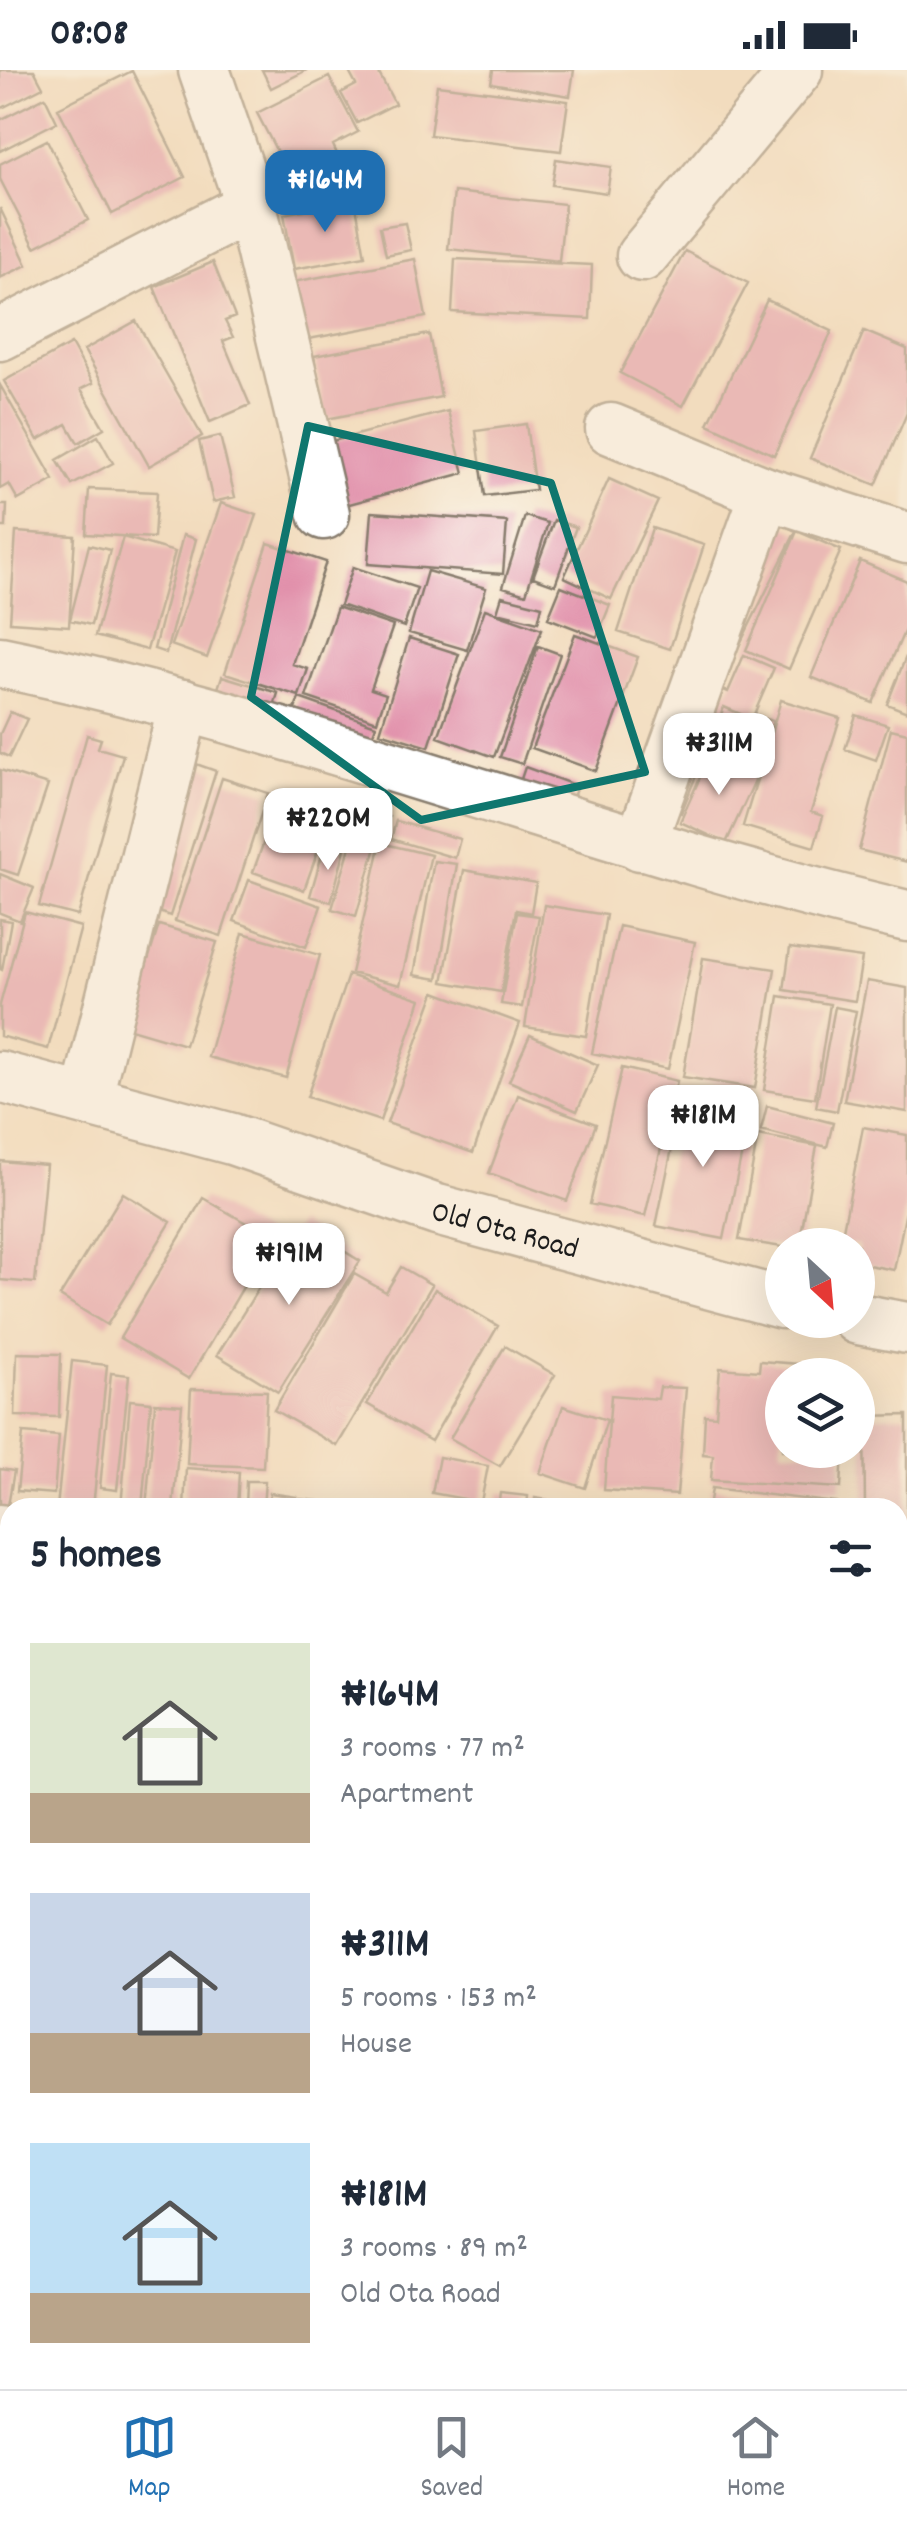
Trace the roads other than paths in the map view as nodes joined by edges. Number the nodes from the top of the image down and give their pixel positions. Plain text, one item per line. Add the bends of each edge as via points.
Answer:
1 (204, 70) edge
2 (797, 70) edge
3 (251, 206) junction
4 (642, 256) dead end
5 (0, 335) edge
6 (612, 428) dead end
7 (766, 493) junction
8 (324, 514) dead end
9 (907, 538) edge
10 (0, 662) edge
11 (184, 705) junction
12 (640, 845) junction
13 (907, 916) edge
14 (0, 1077) edge
15 (87, 1097) junction
16 (765, 1299) edge
17 (875, 1322) edge
18 (907, 1328) edge

1 - 3 street
2 - 4 street
3 - 5 street
3 - 8 street
6 - 7 street
7 - 9 street
7 - 12 street
10 - 11 street
11 - 12 street
11 - 15 street
12 - 13 street
14 - 15 street, Old Ota Road
15 - 16 street, Old Ota Road via 437,1210
17 - 18 street

